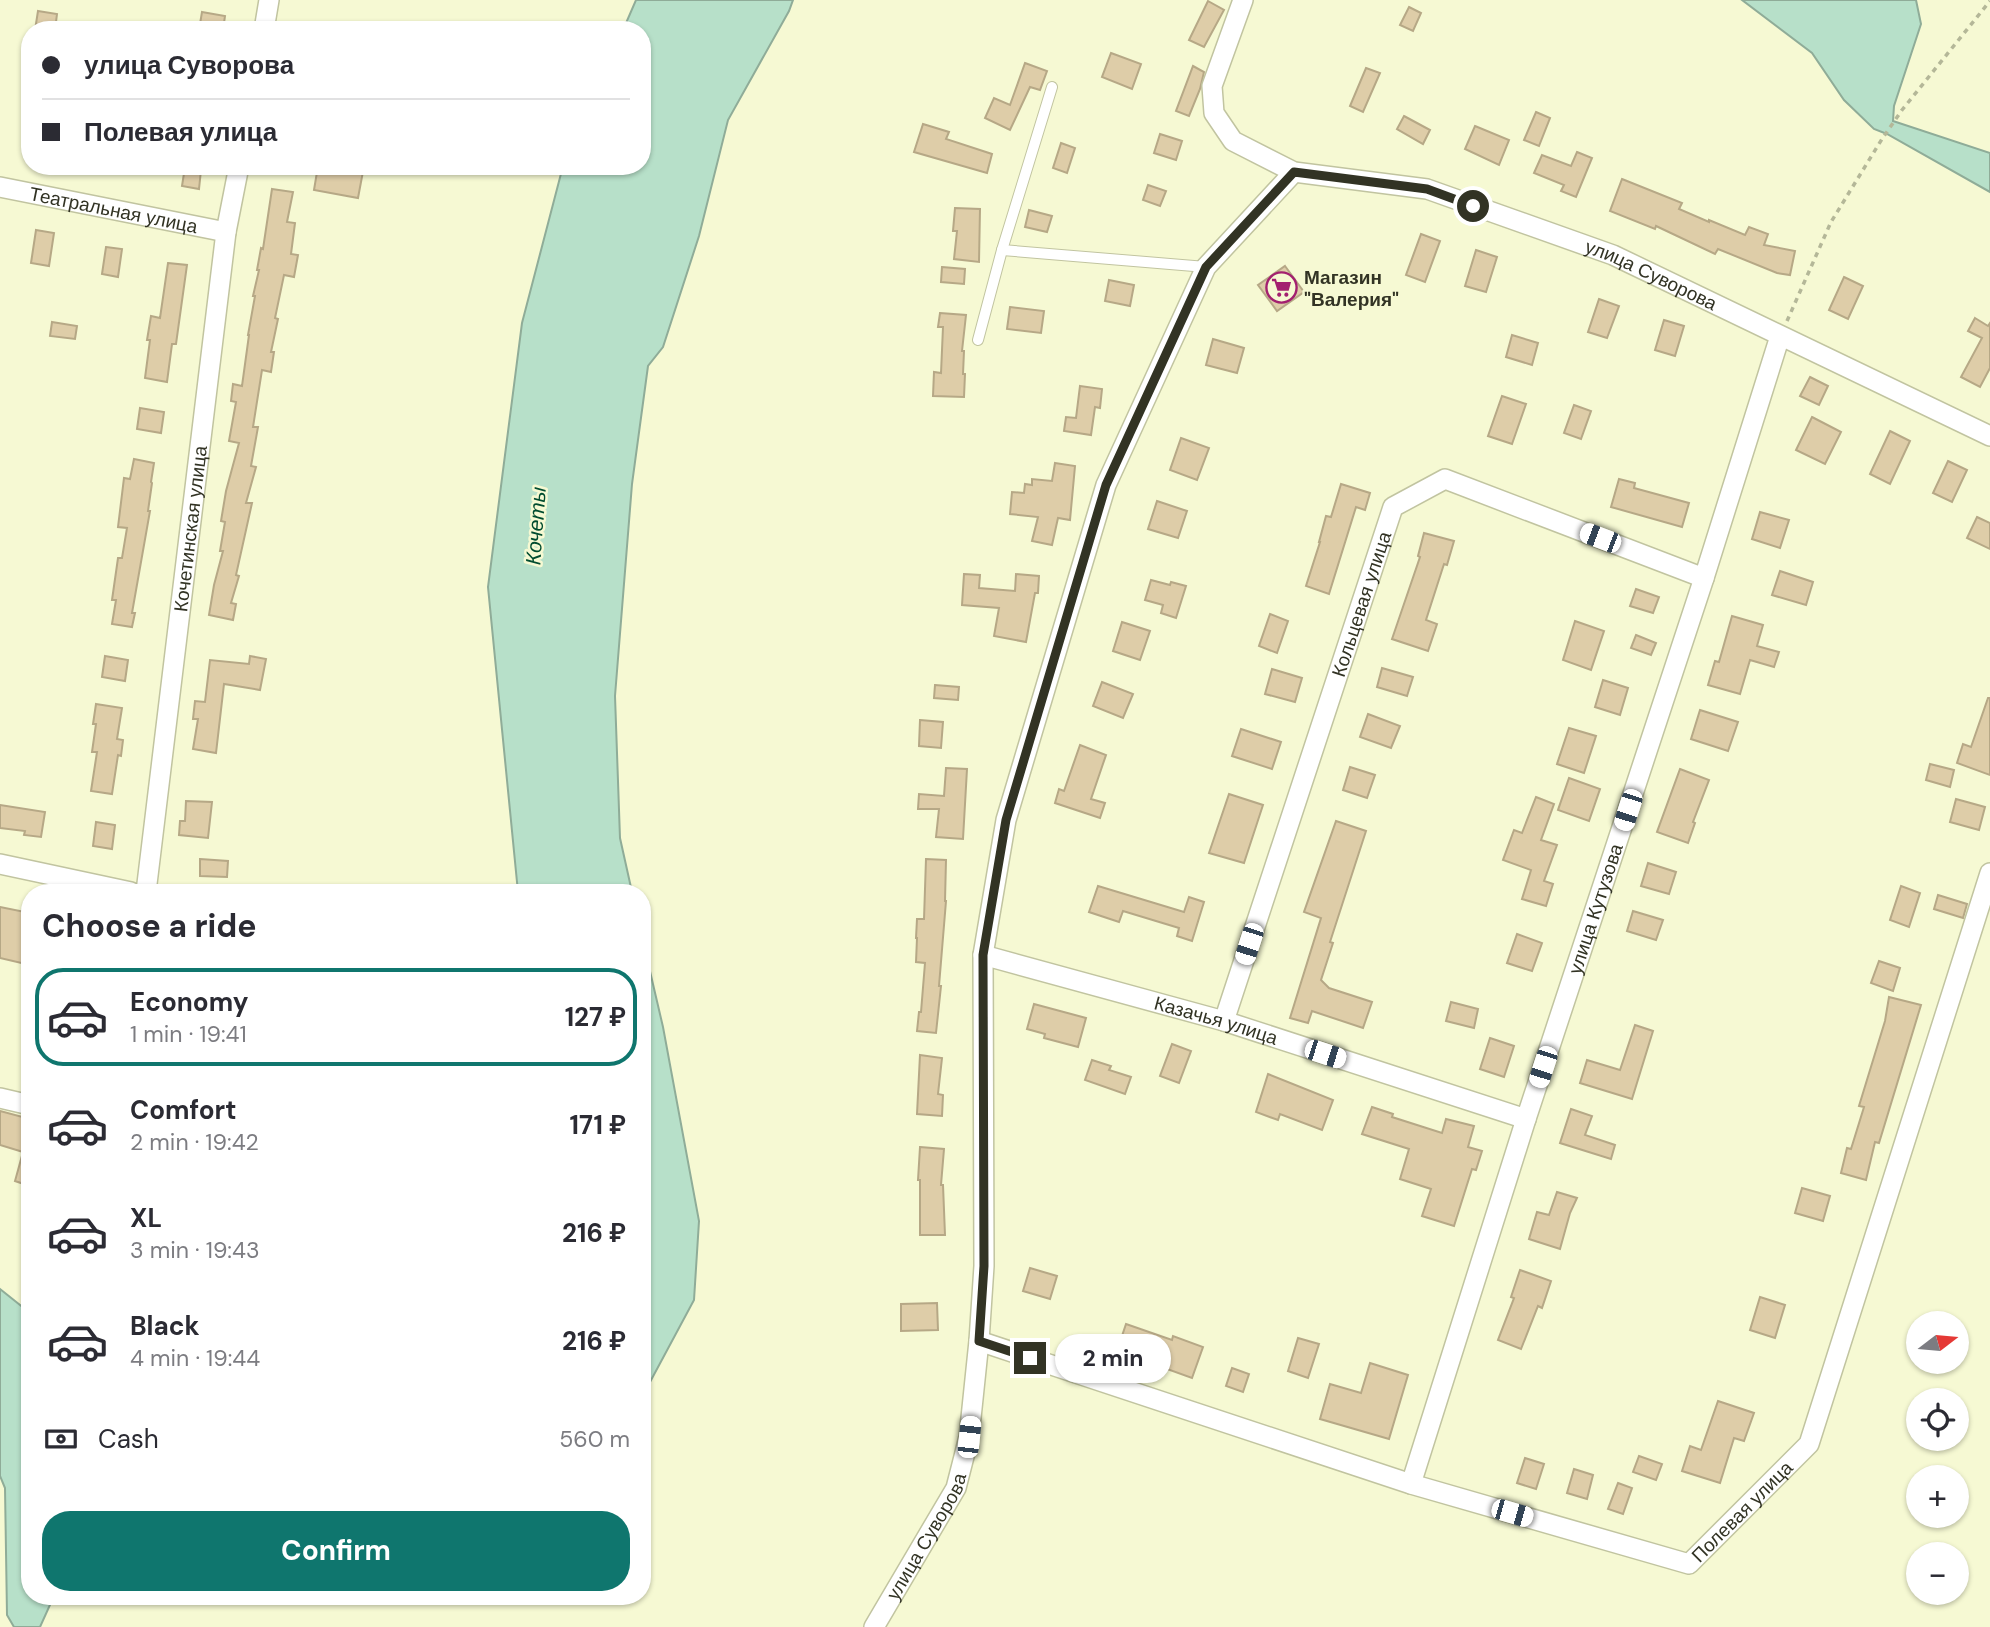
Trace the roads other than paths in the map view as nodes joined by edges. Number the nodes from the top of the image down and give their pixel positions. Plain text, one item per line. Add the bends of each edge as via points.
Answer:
1 (269, 0) edge
2 (1243, 0) edge
3 (266, 21) edge
4 (1052, 87) dead end
5 (1294, 172) junction
6 (237, 175) edge
7 (0, 187) edge
8 (226, 232) junction
9 (1002, 250) junction
10 (1206, 267) junction
11 (1780, 336) junction
12 (978, 340) dead end
13 (1990, 436) edge
14 (1704, 578) junction
15 (0, 864) edge
16 (1990, 873) edge
17 (94, 884) edge
18 (147, 884) edge
19 (983, 955) junction
20 (1224, 1021) junction
21 (0, 1098) edge
22 (21, 1103) edge
23 (1527, 1119) junction
24 (979, 1341) junction
25 (1411, 1484) junction
26 (874, 1627) edge

1 - 3 street
2 - 5 street, улица Суворова via 1212,86 1214,113 1233,141
4 - 9 lane
5 - 10 street, улица Суворова
5 - 11 street, улица Суворова via 1427,189 1614,255
6 - 8 street, Кочетинская улица
7 - 8 street, Театральная улица
8 - 18 street, Кочетинская улица
9 - 10 lane
9 - 12 lane
10 - 19 street, улица Суворова via 1106,485 1006,820
11 - 13 street, улица Суворова
11 - 14 street, улица Кутузова
14 - 20 street, Кольцевая улица via 1445,479 1393,508
14 - 23 street, улица Кутузова
15 - 17 street
16 - 25 street, Полевая улица via 1809,1444 1689,1564
19 - 20 street, Казачья улица
19 - 24 street, улица Суворова via 984,1266
20 - 23 street, Казачья улица
21 - 22 street
23 - 25 street, улица Кутузова
24 - 25 street, Полевая улица
24 - 26 street, улица Суворова via 969,1437 956,1488

